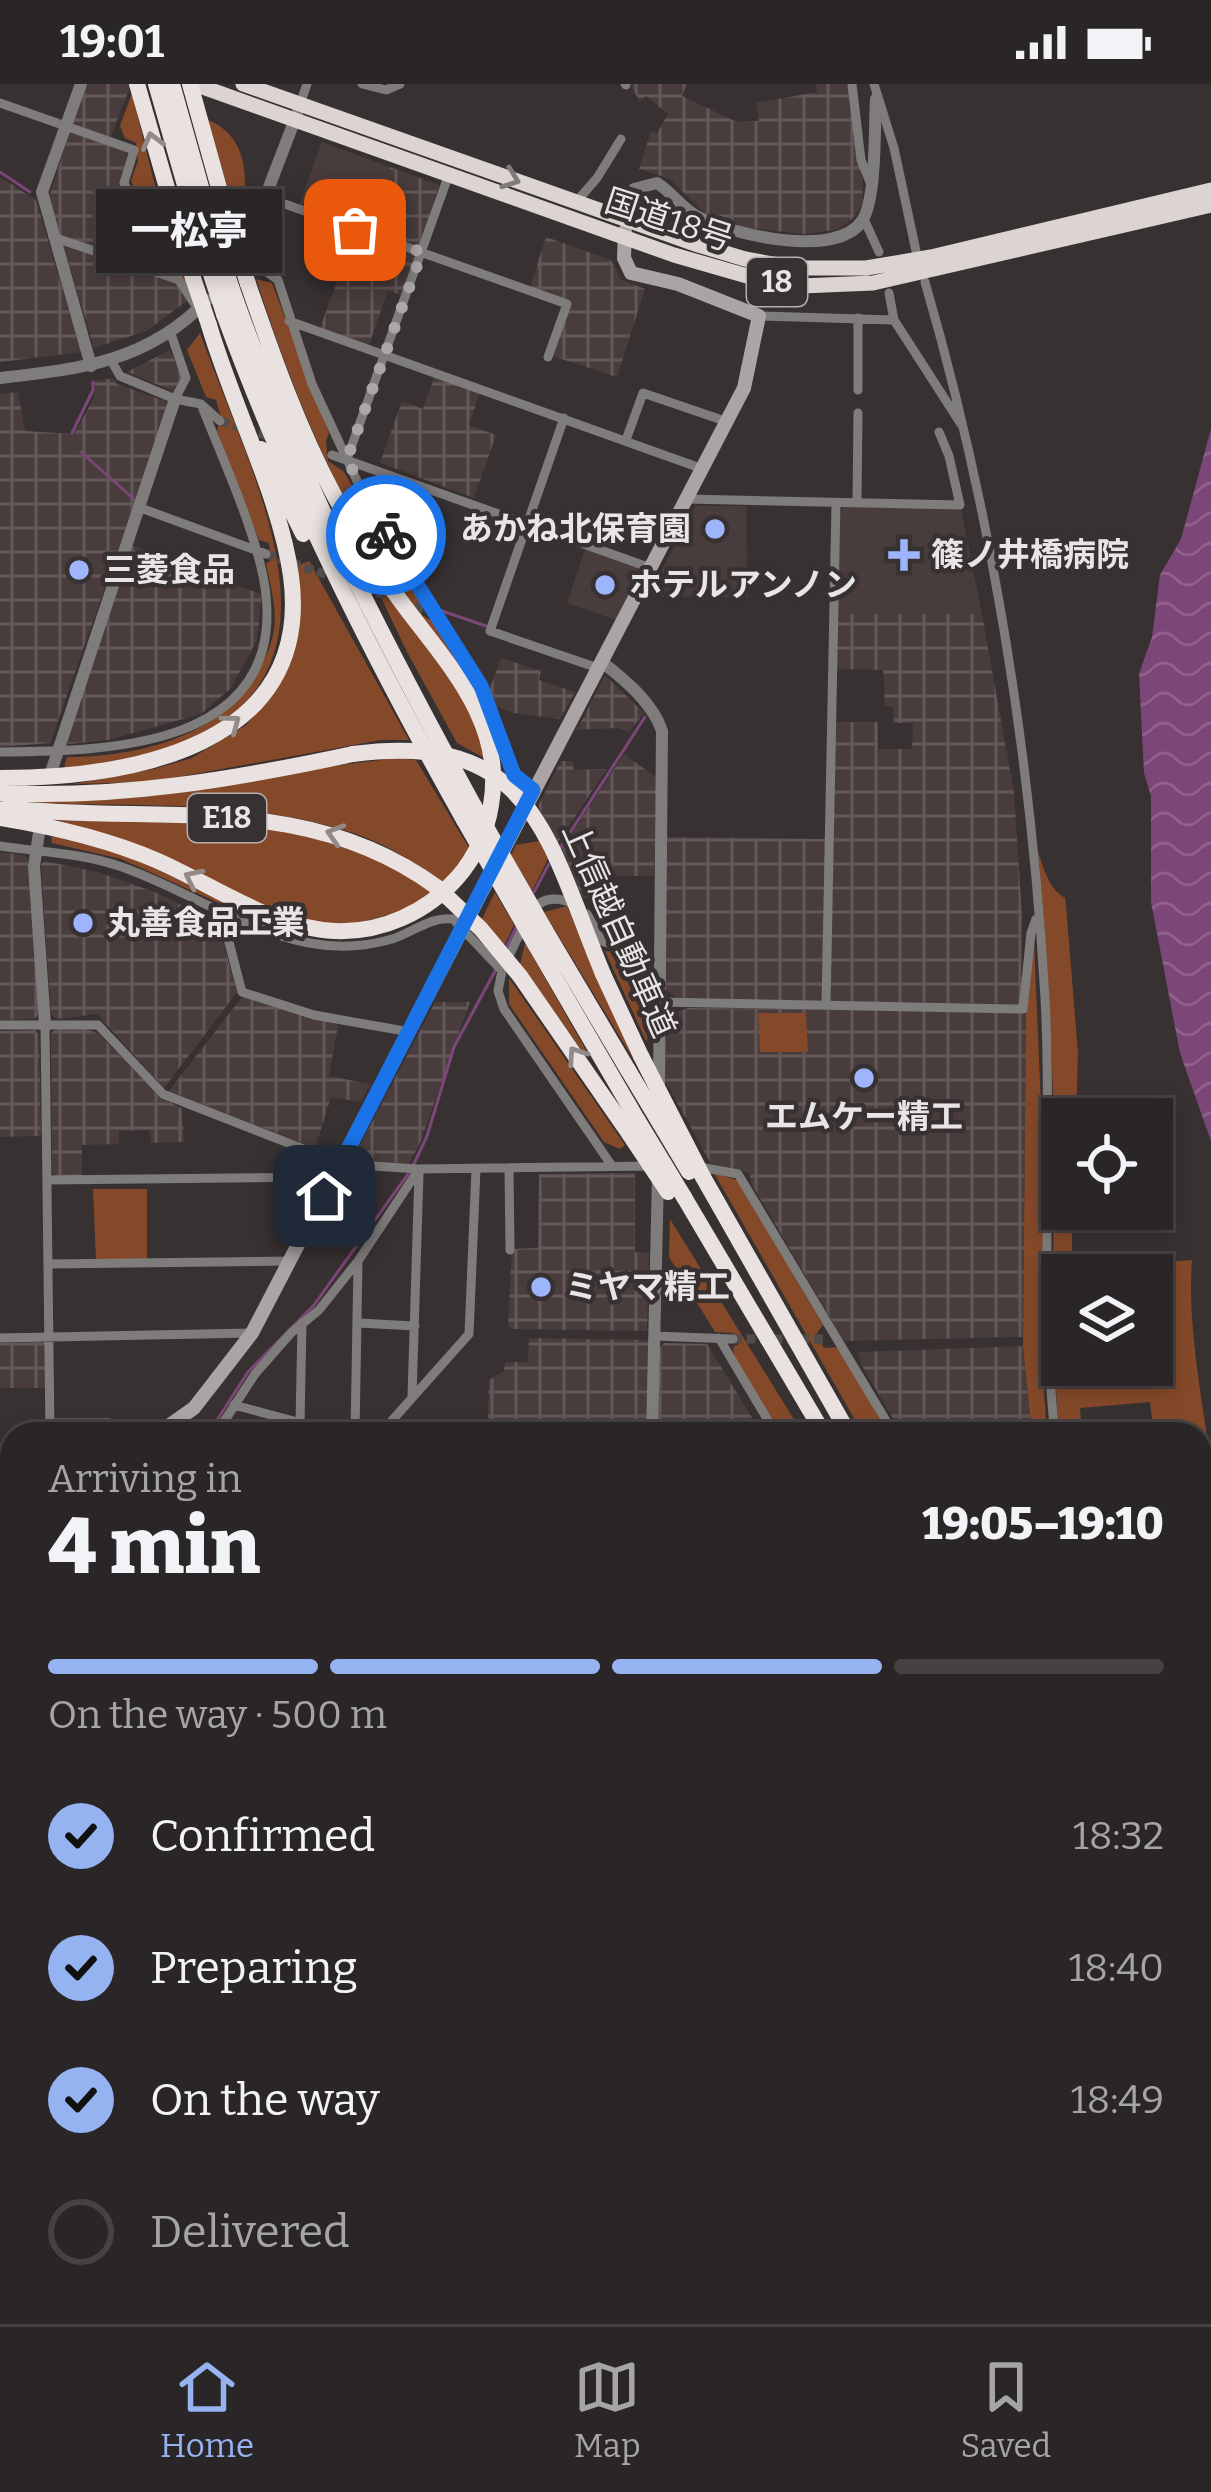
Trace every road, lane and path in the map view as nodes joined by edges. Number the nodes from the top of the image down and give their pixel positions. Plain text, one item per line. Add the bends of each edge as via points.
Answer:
1 (81, 84) edge
2 (243, 84) edge
3 (307, 84) edge
4 (362, 84) edge
5 (400, 84) edge
6 (852, 84) edge
7 (874, 84) edge
8 (172, 87) edge
9 (876, 100) junction
10 (0, 103) edge
11 (297, 112) junction
12 (65, 125) junction
13 (621, 139) dead end
14 (451, 174) junction
15 (870, 182) junction
16 (1211, 190) edge
17 (266, 197) junction
18 (576, 202) junction
19 (1211, 205) edge
20 (625, 218) junction
21 (863, 219) junction
22 (53, 237) junction
23 (625, 238) junction
24 (422, 252) junction
25 (879, 252) dead end
26 (245, 256) junction
27 (927, 265) junction
28 (186, 279) junction
29 (889, 293) dead end
30 (217, 312) junction
31 (758, 316) junction
32 (858, 318) junction
33 (894, 320) junction
34 (289, 321) junction
35 (170, 332) junction
36 (384, 356) junction
37 (548, 357) dead end
38 (112, 362) junction
39 (92, 366) junction
40 (0, 379) edge
41 (284, 386) junction
42 (858, 390) dead end
43 (175, 399) junction
44 (201, 404) junction
45 (858, 413) dead end
46 (564, 418) junction
47 (220, 421) tunnel mouth
48 (728, 422) junction
49 (964, 428) junction
50 (939, 432) dead end
51 (626, 440) junction
52 (332, 454) dead end
53 (347, 459) junction
54 (703, 469) junction
55 (687, 499) junction
56 (836, 503) junction
57 (857, 503) junction
58 (138, 507) junction
59 (527, 523) junction
60 (254, 549) junction
61 (266, 554) tunnel mouth
62 (651, 568) junction
63 (600, 665) junction
64 (56, 749) junction
65 (0, 752) edge
66 (52, 769) dead end
67 (0, 778) edge
68 (451, 781) junction
69 (533, 790) junction
70 (0, 793) edge
71 (0, 808) edge
72 (469, 813) junction
73 (0, 818) edge
74 (39, 833) dead end
75 (0, 846) edge
76 (36, 851) junction
77 (220, 912) junction
78 (1038, 914) junction
79 (464, 927) junction
80 (540, 937) junction
81 (504, 970) junction
82 (658, 1002) junction
83 (826, 1005) junction
84 (46, 1024) junction
85 (0, 1025) edge
86 (410, 1032) junction
87 (634, 1063) junction
88 (634, 1128) junction
89 (310, 1152) junction
90 (342, 1164) junction
91 (612, 1166) junction
92 (660, 1166) junction
93 (509, 1168) junction
94 (415, 1169) junction
95 (476, 1169) junction
96 (300, 1177) junction
97 (325, 1177) dead end
98 (46, 1180) junction
99 (690, 1190) junction
100 (510, 1250) dead end
101 (290, 1261) junction
102 (358, 1261) junction
103 (48, 1264) junction
104 (358, 1323) junction
105 (302, 1324) junction
106 (415, 1326) junction
107 (252, 1333) junction
108 (654, 1336) junction
109 (48, 1338) junction
110 (719, 1338) junction
111 (0, 1339) edge
112 (733, 1339) tunnel mouth
113 (824, 1339) tunnel mouth
114 (839, 1342) junction
115 (412, 1397) junction
116 (234, 1405) junction
117 (50, 1422) edge
118 (175, 1422) edge
119 (224, 1422) edge
120 (293, 1422) edge
121 (300, 1422) edge
122 (355, 1422) edge
123 (390, 1422) edge
124 (652, 1422) edge
125 (769, 1422) edge
126 (816, 1422) edge
127 (840, 1422) edge
128 (887, 1422) edge
129 (1053, 1422) edge

1 - 12 street
2 - 11 highway, 国道18号 / 18
3 - 11 street
4 - 5 street via 386,91
6 - 15 street
7 - 9 street
8 - 11 highway, 国道18号 / 18
28 -> 8 highway
8 - 30 highway, bridge via 213,255
8 - 41 highway, bridge
9 - 15 street
9 - 27 street
10 - 12 street
11 - 14 highway, 国道18号 / 18
11 - 17 street
11 -> 18 highway, 国道18号 / 18 via 369,128
12 - 22 street via 42,192
12 - 28 street via 134,150 124,183 152,239
13 - 18 street
14 - 23 highway, 国道18号 / 18
14 - 24 street
15 - 21 street
16 - 27 highway, 国道18号 / 18
17 - 24 street
17 - 26 street
18 - 20 highway, 国道18号 / 18
19 - 27 highway, 国道18号 / 18
20 - 21 street via 629,196 650,183 700,218 772,238 830,238
20 - 23 main road
20 - 27 highway, 国道18号 / 18 via 795,268
21 - 25 street
22 - 28 street
22 - 39 street
23 - 27 highway, 国道18号 / 18 via 801,286 873,283
23 - 31 main road via 631,273
24 - 36 street
24 - 37 street via 567,304
26 - 30 street
26 - 34 street via 278,280
27 - 49 street
28 - 30 highway, bridge
29 - 33 street
30 - 35 street
67 -> 30 highway via 102,772 182,753 242,718 280,664 292,621 287,556
30 - 68 highway via 274,401
30 - 68 highway via 284,496
31 - 32 street
31 - 48 main road via 751,364
32 - 33 street
32 - 42 street
33 - 49 street
34 - 36 street
34 - 53 street
35 - 38 street
35 - 43 street via 186,378
36 - 46 street
36 - 53 street
38 - 39 street
38 - 43 street via 120,376
39 - 40 street
41 - 72 highway via 337,526
41 -> 73 highway via 352,527 460,680 487,732 492,802 465,869 408,916 334,931 270,915 94,837
43 - 44 street
43 - 58 street
44 - 47 street
44 - 60 street
45 - 57 street
46 - 51 street
46 - 59 street
48 - 51 street via 643,393
48 - 54 main road
49 - 78 street via 1012,695
50 - 57 street via 960,505
51 - 54 street
52 - 53 street
53 - 59 street
53 - 69 street via 493,710 514,775
54 - 55 main road
55 - 56 street
55 - 62 main road
56 - 57 street
56 - 83 street
58 - 60 street
58 - 64 street
59 - 62 street
59 - 63 street via 490,631
60 - 61 street
60 - 64 street via 266,591 266,640 225,706 154,741
62 - 63 main road
63 - 69 main road
63 - 82 street via 658,717 662,731
64 - 65 street
64 - 66 street
68 - 72 highway, 上信越自動車道 / E18
69 - 79 main road
70 - 87 highway, 上信越自動車道 / E18, bridge via 175,787 403,749 476,764 512,789 555,850
81 -> 71 highway, 上信越自動車道 / E18, bridge via 482,929 438,887 367,844 314,828 209,816
72 - 80 highway, 上信越自動車道 / E18, bridge
74 - 76 street
75 - 76 street
76 - 77 street via 118,866
76 - 84 street
77 - 79 street via 286,937 345,947 391,940 445,917
77 - 86 street via 242,992
78 - 83 street via 1023,1009
78 - 129 street
79 - 81 street
79 - 86 main road
80 - 87 highway, 上信越自動車道 / E18
80 - 88 highway, 上信越自動車道 / E18
81 - 82 street via 536,905 564,900 584,909 602,941 635,953
88 -> 81 highway, 上信越自動車道 / E18
81 - 91 street via 504,1009
82 - 83 street
82 - 92 street
84 - 85 street
84 - 89 street via 98,1025 164,1094
84 - 98 street
86 - 90 main road
87 - 99 highway, 上信越自動車道 / E18, bridge
88 - 99 highway, 上信越自動車道 / E18, bridge
89 - 90 street
89 - 96 street
90 - 94 street
90 - 101 main road
91 - 92 street
91 - 93 street
92 - 108 street
92 - 114 street via 738,1174
93 - 95 street
93 - 100 street
94 - 95 street
94 - 102 street
94 - 106 street
95 - 115 street via 469,1334
96 - 97 street
96 - 98 street
98 - 103 street
99 - 126 highway, 上信越自動車道 / E18
99 - 127 highway, 上信越自動車道 / E18
101 - 103 street
101 - 107 main road
102 - 104 street
102 - 105 street
103 - 109 street
104 - 106 street
104 - 122 street
105 - 116 street
105 - 121 street
106 - 115 street
107 - 109 street
107 - 118 main road
108 - 110 street
108 - 124 street
109 - 111 street
109 - 117 street
110 - 112 street
110 - 125 street
113 - 114 street
114 - 128 street
115 - 123 street
116 - 119 street
116 - 120 street

